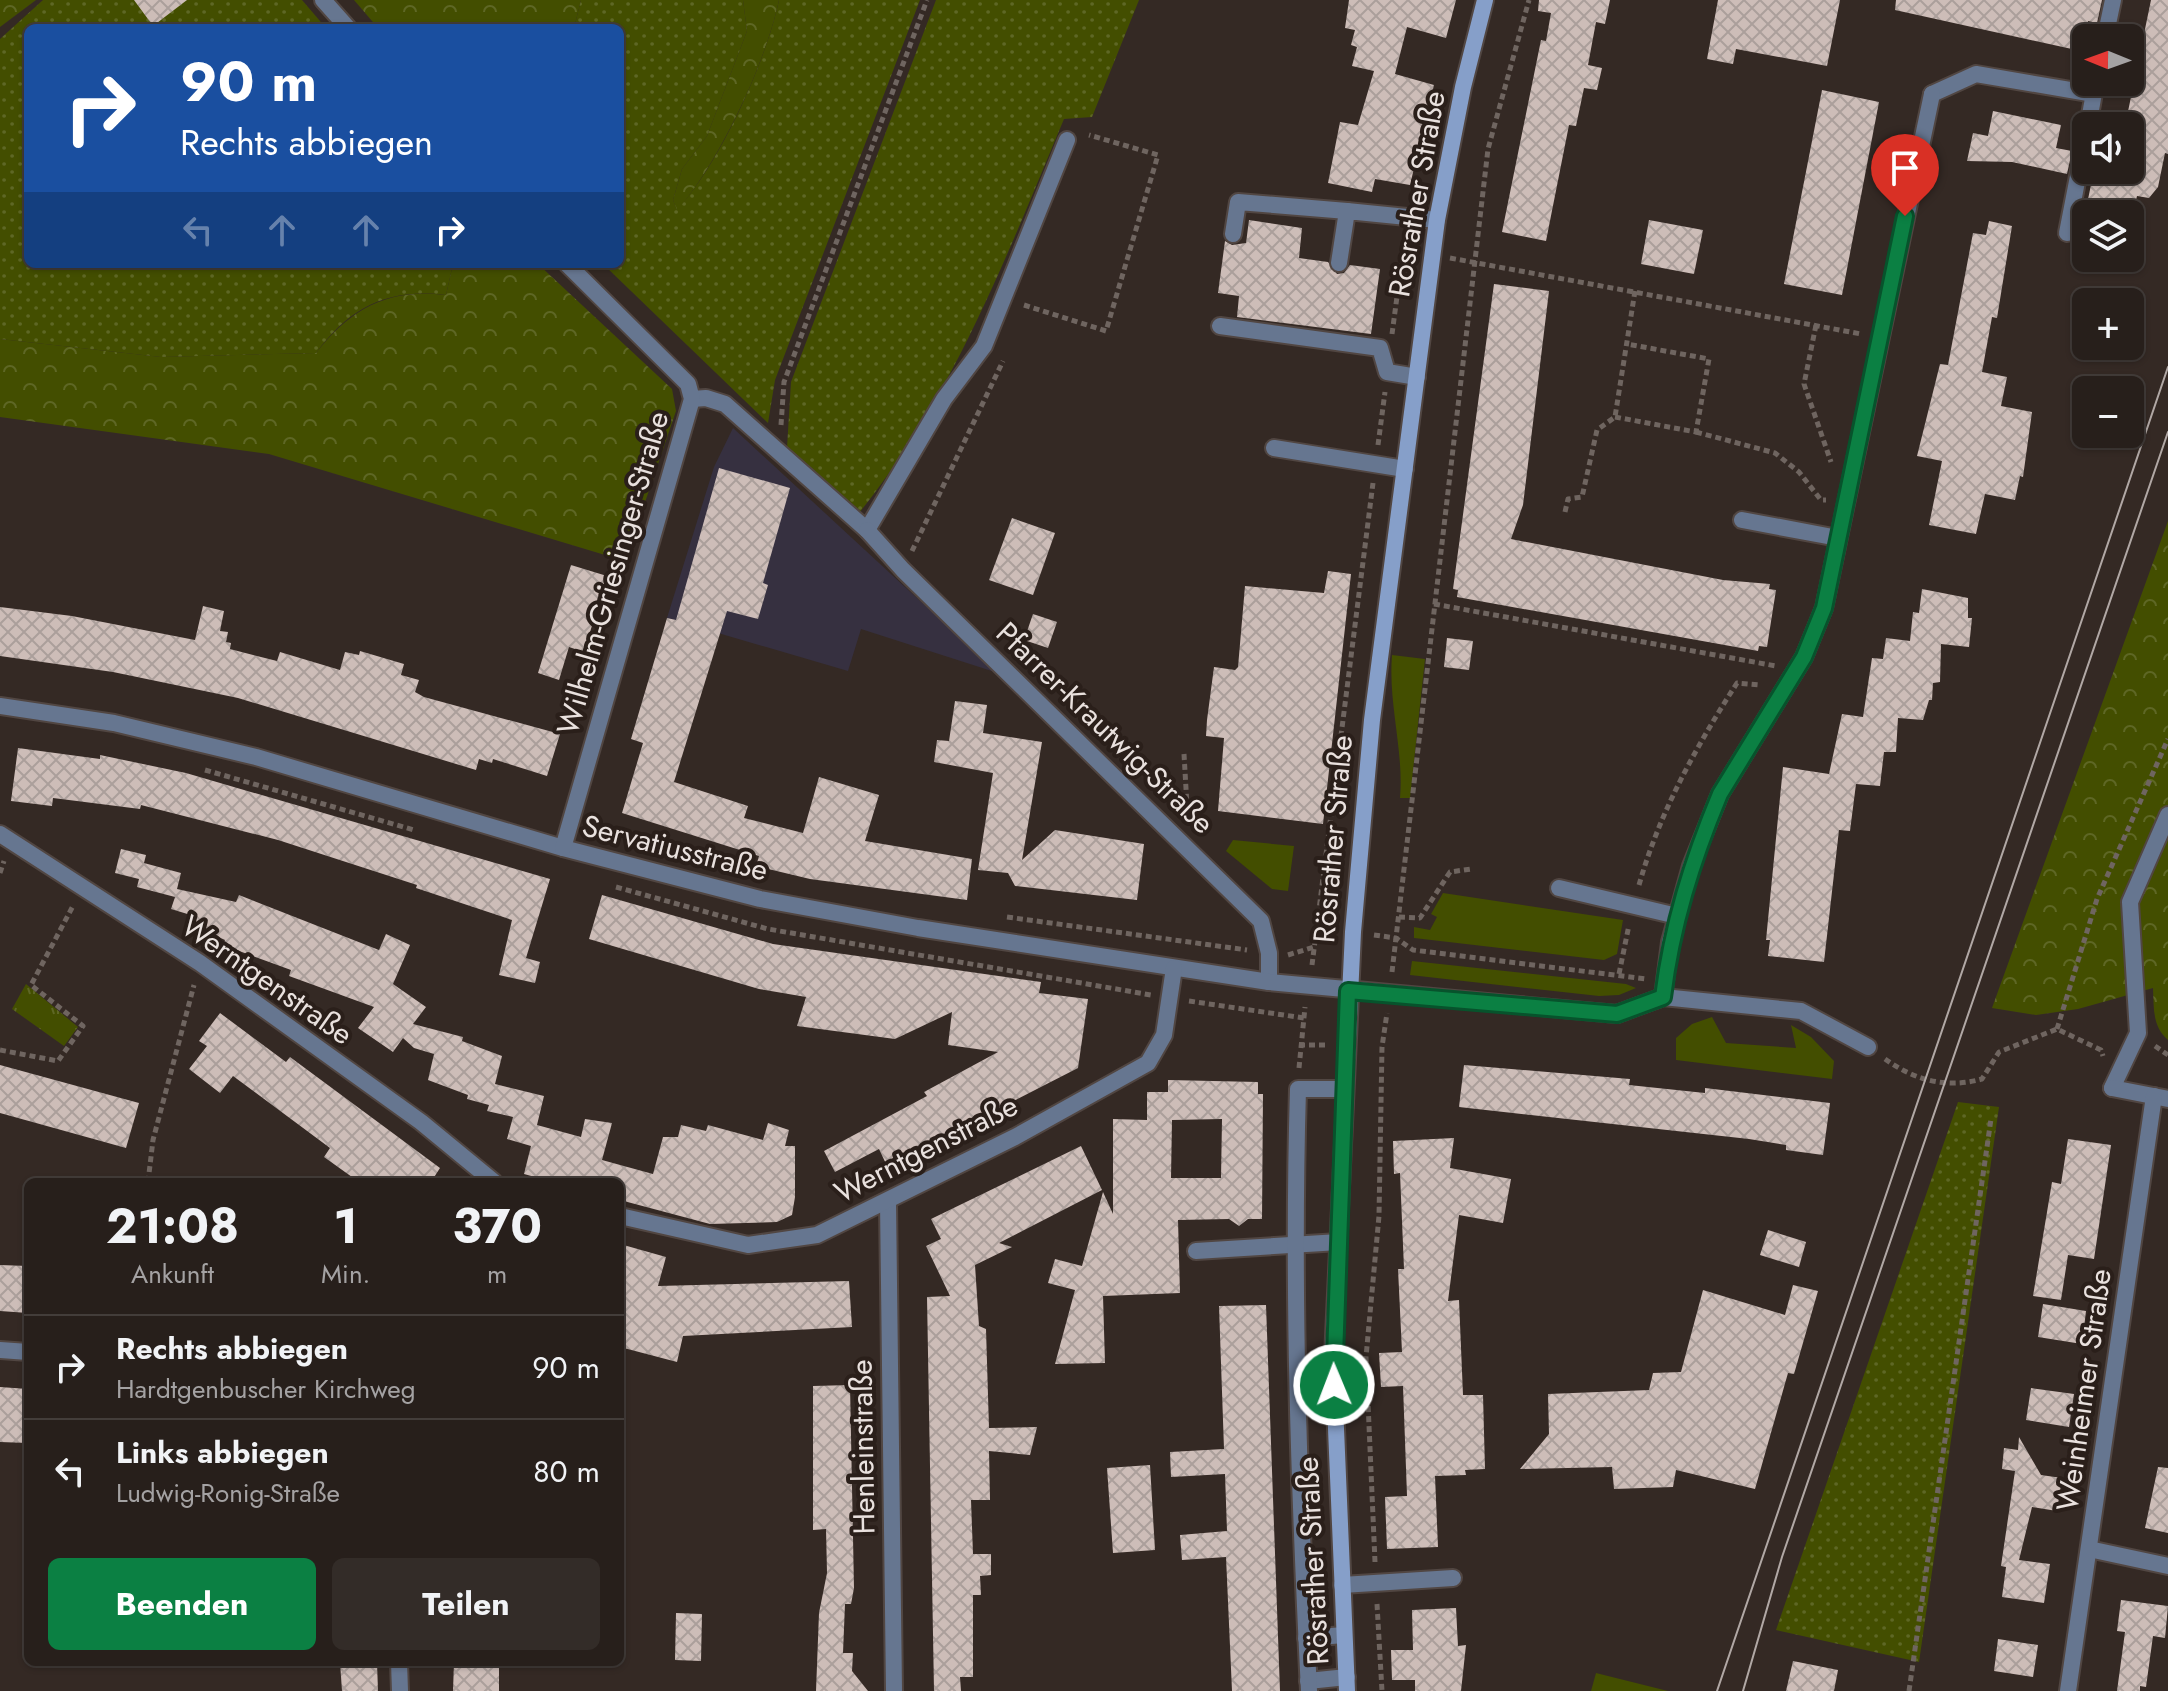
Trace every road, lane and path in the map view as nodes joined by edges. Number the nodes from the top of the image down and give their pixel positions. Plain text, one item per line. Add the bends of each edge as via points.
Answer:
1 (323, 0) edge
2 (927, 0) edge
3 (1485, 0) edge
4 (1529, 0) edge
5 (2113, 0) edge
6 (344, 24) edge
7 (2108, 24) edge
8 (2072, 85) edge
9 (1067, 140) dead end
10 (1084, 147) dead end
11 (2076, 184) edge
12 (1347, 211) junction
13 (1407, 218) junction
14 (1437, 220) junction
15 (2067, 233) dead end
16 (1233, 234) dead end
17 (1433, 255) junction
18 (1474, 262) junction
19 (1339, 263) dead end
20 (571, 268) edge
21 (1030, 290) dead end
22 (1635, 291) junction
23 (1024, 305) junction
24 (1019, 318) dead end
25 (1816, 325) junction
26 (1220, 326) dead end
27 (1878, 337) junction
28 (1627, 344) junction
29 (1004, 359) dead end
30 (1387, 372) junction
31 (1417, 377) junction
32 (692, 399) junction
33 (1615, 417) junction
34 (1696, 432) junction
35 (1274, 448) dead end
36 (780, 453) junction
37 (1375, 465) junction
38 (1405, 469) junction
39 (1845, 503) junction
40 (1565, 512) dead end
41 (1742, 520) dead end
42 (867, 530) junction
43 (1838, 538) junction
44 (903, 570) junction
45 (1434, 604) junction
46 (1778, 666) junction
47 (1797, 669) junction
48 (1773, 676) dead end
49 (1768, 686) dead end
50 (0, 706) edge
51 (2168, 739) edge
52 (1184, 754) dead end
53 (2168, 815) edge
54 (0, 834) edge
55 (1183, 844) junction
56 (563, 848) junction
57 (1471, 869) dead end
58 (82, 888) junction
59 (1559, 888) dead end
60 (1633, 906) junction
61 (1320, 913) dead end
62 (1002, 916) dead end
63 (1677, 916) junction
64 (1399, 917) junction
65 (1396, 938) junction
66 (1269, 953) junction
67 (200, 963) junction
68 (1174, 968) junction
69 (1619, 974) junction
70 (1269, 982) junction
71 (1348, 991) junction
72 (1389, 993) junction
73 (1663, 997) junction
74 (1170, 998) junction
75 (1304, 1018) dead end
76 (2057, 1029) junction
77 (1868, 1047) joint
78 (0, 1050) edge
79 (2112, 1088) junction
80 (1344, 1089) junction
81 (2161, 1098) edge
82 (1991, 1119) dead end
83 (148, 1178) edge
84 (489, 1178) edge
85 (888, 1202) junction
86 (624, 1217) edge
87 (1339, 1242) junction
88 (1293, 1247) junction
89 (1196, 1251) dead end
90 (0, 1350) edge
91 (24, 1352) edge
92 (2089, 1549) junction
93 (2168, 1566) edge
94 (1453, 1578) dead end
95 (1376, 1581) junction
96 (1342, 1585) junction
97 (1344, 1635) junction
98 (1306, 1638) junction
99 (399, 1666) edge
100 (1347, 1684) edge
101 (1309, 1686) edge
102 (400, 1691) edge
103 (894, 1691) edge
104 (1382, 1691) edge
105 (1909, 1691) edge
106 (2068, 1691) edge

1 - 6 street
2 - 36 path via 784,382
3 - 14 main road, Rösrather Straße
4 - 18 path via 1488,149
5 - 7 street
8 - 27 street via 1976,74 1932,94
9 - 42 street via 984,346 944,399
10 - 23 path via 1090,133 1158,155 1106,331
11 - 15 street
12 - 13 street
12 - 16 street via 1238,202
12 - 19 street
13 - 14 street
13 - 30 path
14 - 17 main road, Rösrather Straße
17 - 18 path
17 - 31 main road, Rösrather Straße
18 - 22 path
18 - 45 path
20 - 32 street, Wilhelm-Griesinger-Straße via 688,384
21 - 23 path
22 - 25 path
22 - 28 path
23 - 24 path
25 - 27 path
25 - 39 path via 1804,384
26 - 30 street via 1329,335 1380,348
27 - 39 street
28 - 33 path
28 - 34 path via 1709,359
29 - 44 path
30 - 31 street
30 - 37 path
31 - 38 main road, Rösrather Straße
32 - 36 street, Pfarrer-Krautwig-Straße via 725,404
32 - 56 street, Wilhelm-Griesinger-Straße
33 - 34 path
33 - 40 path via 1597,430 1582,497 1568,499
34 - 39 path via 1775,453 1821,500
35 - 37 street
36 - 42 street, Pfarrer-Krautwig-Straße
37 - 38 street
37 - 61 path
38 - 71 main road, Rösrather Straße via 1372,720
39 - 43 street
41 - 43 street
42 - 44 street, Pfarrer-Krautwig-Straße
43 - 47 street via 1824,608
44 - 55 street, Pfarrer-Krautwig-Straße
45 - 46 path
45 - 64 path
46 - 47 path
46 - 48 path
47 - 63 street via 1720,794
49 - 60 path via 1737,683 1701,739 1651,841
50 - 56 street, Servatiusstraße via 114,723 256,757
51 - 76 path via 2097,899
52 - 55 path via 1189,814 1202,824
53 - 79 street via 2130,902 2138,1033
54 - 58 street, Werntgenstraße
55 - 66 street, Pfarrer-Krautwig-Straße via 1261,921
56 - 68 street, Servatiusstraße via 760,899
57 - 64 path via 1450,872 1420,918
58 - 67 street, Werntgenstraße
58 - 78 path via 31,985 83,1026 58,1061
59 - 60 street
60 - 63 street
60 - 69 path
62 - 66 path
63 - 73 street
64 - 65 path
65 - 69 path via 1413,950
65 - 72 path
66 - 70 street, Pfarrer-Krautwig-Straße
67 - 83 path via 153,1140
67 - 84 street, Werntgenstraße via 421,1122
68 - 70 street, Servatiusstraße
68 - 74 street, Werntgenstraße
69 - 73 path via 1645,978
70 - 71 street, Servatiusstraße
71 - 72 street, Servatiusstraße
71 - 80 main road, Rösrather Straße
72 - 73 street, Servatiusstraße via 1617,1014
72 - 95 path via 1382,1047 1379,1216 1366,1357
73 - 77 street via 1801,1011
74 - 75 path
74 - 85 street, Werntgenstraße via 1164,1035 1148,1063
76 - 77 path via 1999,1052 1982,1079 1962,1085 1909,1077
76 - 79 path via 2101,1050
79 - 81 street
80 - 87 main road, Rösrather Straße
80 - 88 street via 1298,1089
81 - 92 street, Weinheimer Straße
82 - 105 path
85 - 86 street, Werntgenstraße via 817,1235 748,1245
85 - 103 street, Henleinstraße
87 - 88 street
87 - 96 main road, Rösrather Straße via 1333,1357
88 - 89 street
88 - 98 street
90 - 91 street
92 - 93 street
92 - 106 street, Weinheimer Straße
94 - 95 street
95 - 96 street
95 - 104 path
96 - 97 main road, Rösrather Straße
97 - 98 street
97 - 100 main road, Rösrather Straße
98 - 101 street
99 - 102 street
100 - 101 street

